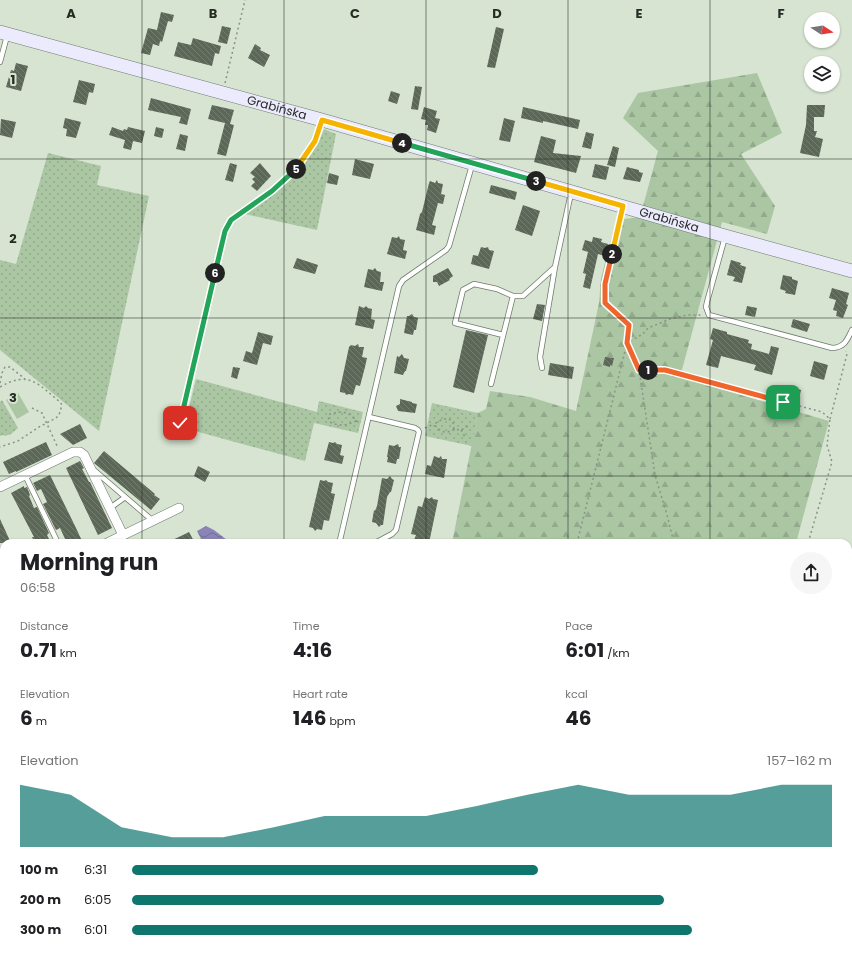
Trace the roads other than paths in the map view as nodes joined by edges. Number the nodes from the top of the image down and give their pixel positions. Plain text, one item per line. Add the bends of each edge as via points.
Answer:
1 (4, 33) edge
2 (0, 62) edge
3 (473, 163) junction
4 (571, 191) junction
5 (725, 236) junction
6 (555, 267) junction
7 (852, 271) edge
8 (513, 296) junction
9 (852, 330) edge
10 (503, 335) junction
11 (542, 368) dead end
12 (491, 384) dead end
13 (369, 417) junction
14 (90, 468) junction
15 (25, 475) junction
16 (0, 487) edge
17 (124, 498) junction
18 (110, 508) junction
19 (179, 508) dead end
20 (152, 521) junction
21 (123, 535) junction
22 (56, 539) edge
23 (115, 539) edge
24 (340, 539) edge
25 (383, 539) edge

1 - 2 lane
1 - 3 street, Grabińska
3 - 4 street, Grabińska
3 - 13 lane via 448,248 403,280 399,286
4 - 5 street, Grabińska
4 - 6 lane
5 - 7 street, Grabińska
5 - 9 lane via 707,302 709,315 832,348 844,344
6 - 8 lane via 523,296
6 - 11 lane via 540,356
8 - 10 lane
8 - 10 lane via 474,284 463,290 455,323
10 - 12 lane
13 - 24 lane
13 - 25 lane via 419,432 396,530
14 - 15 street via 84,455 73,452
14 - 17 lane
14 - 18 street
15 - 16 street
15 - 22 lane
17 - 18 lane
17 - 20 lane
18 - 21 street
19 - 20 street
20 - 21 street
21 - 23 street

